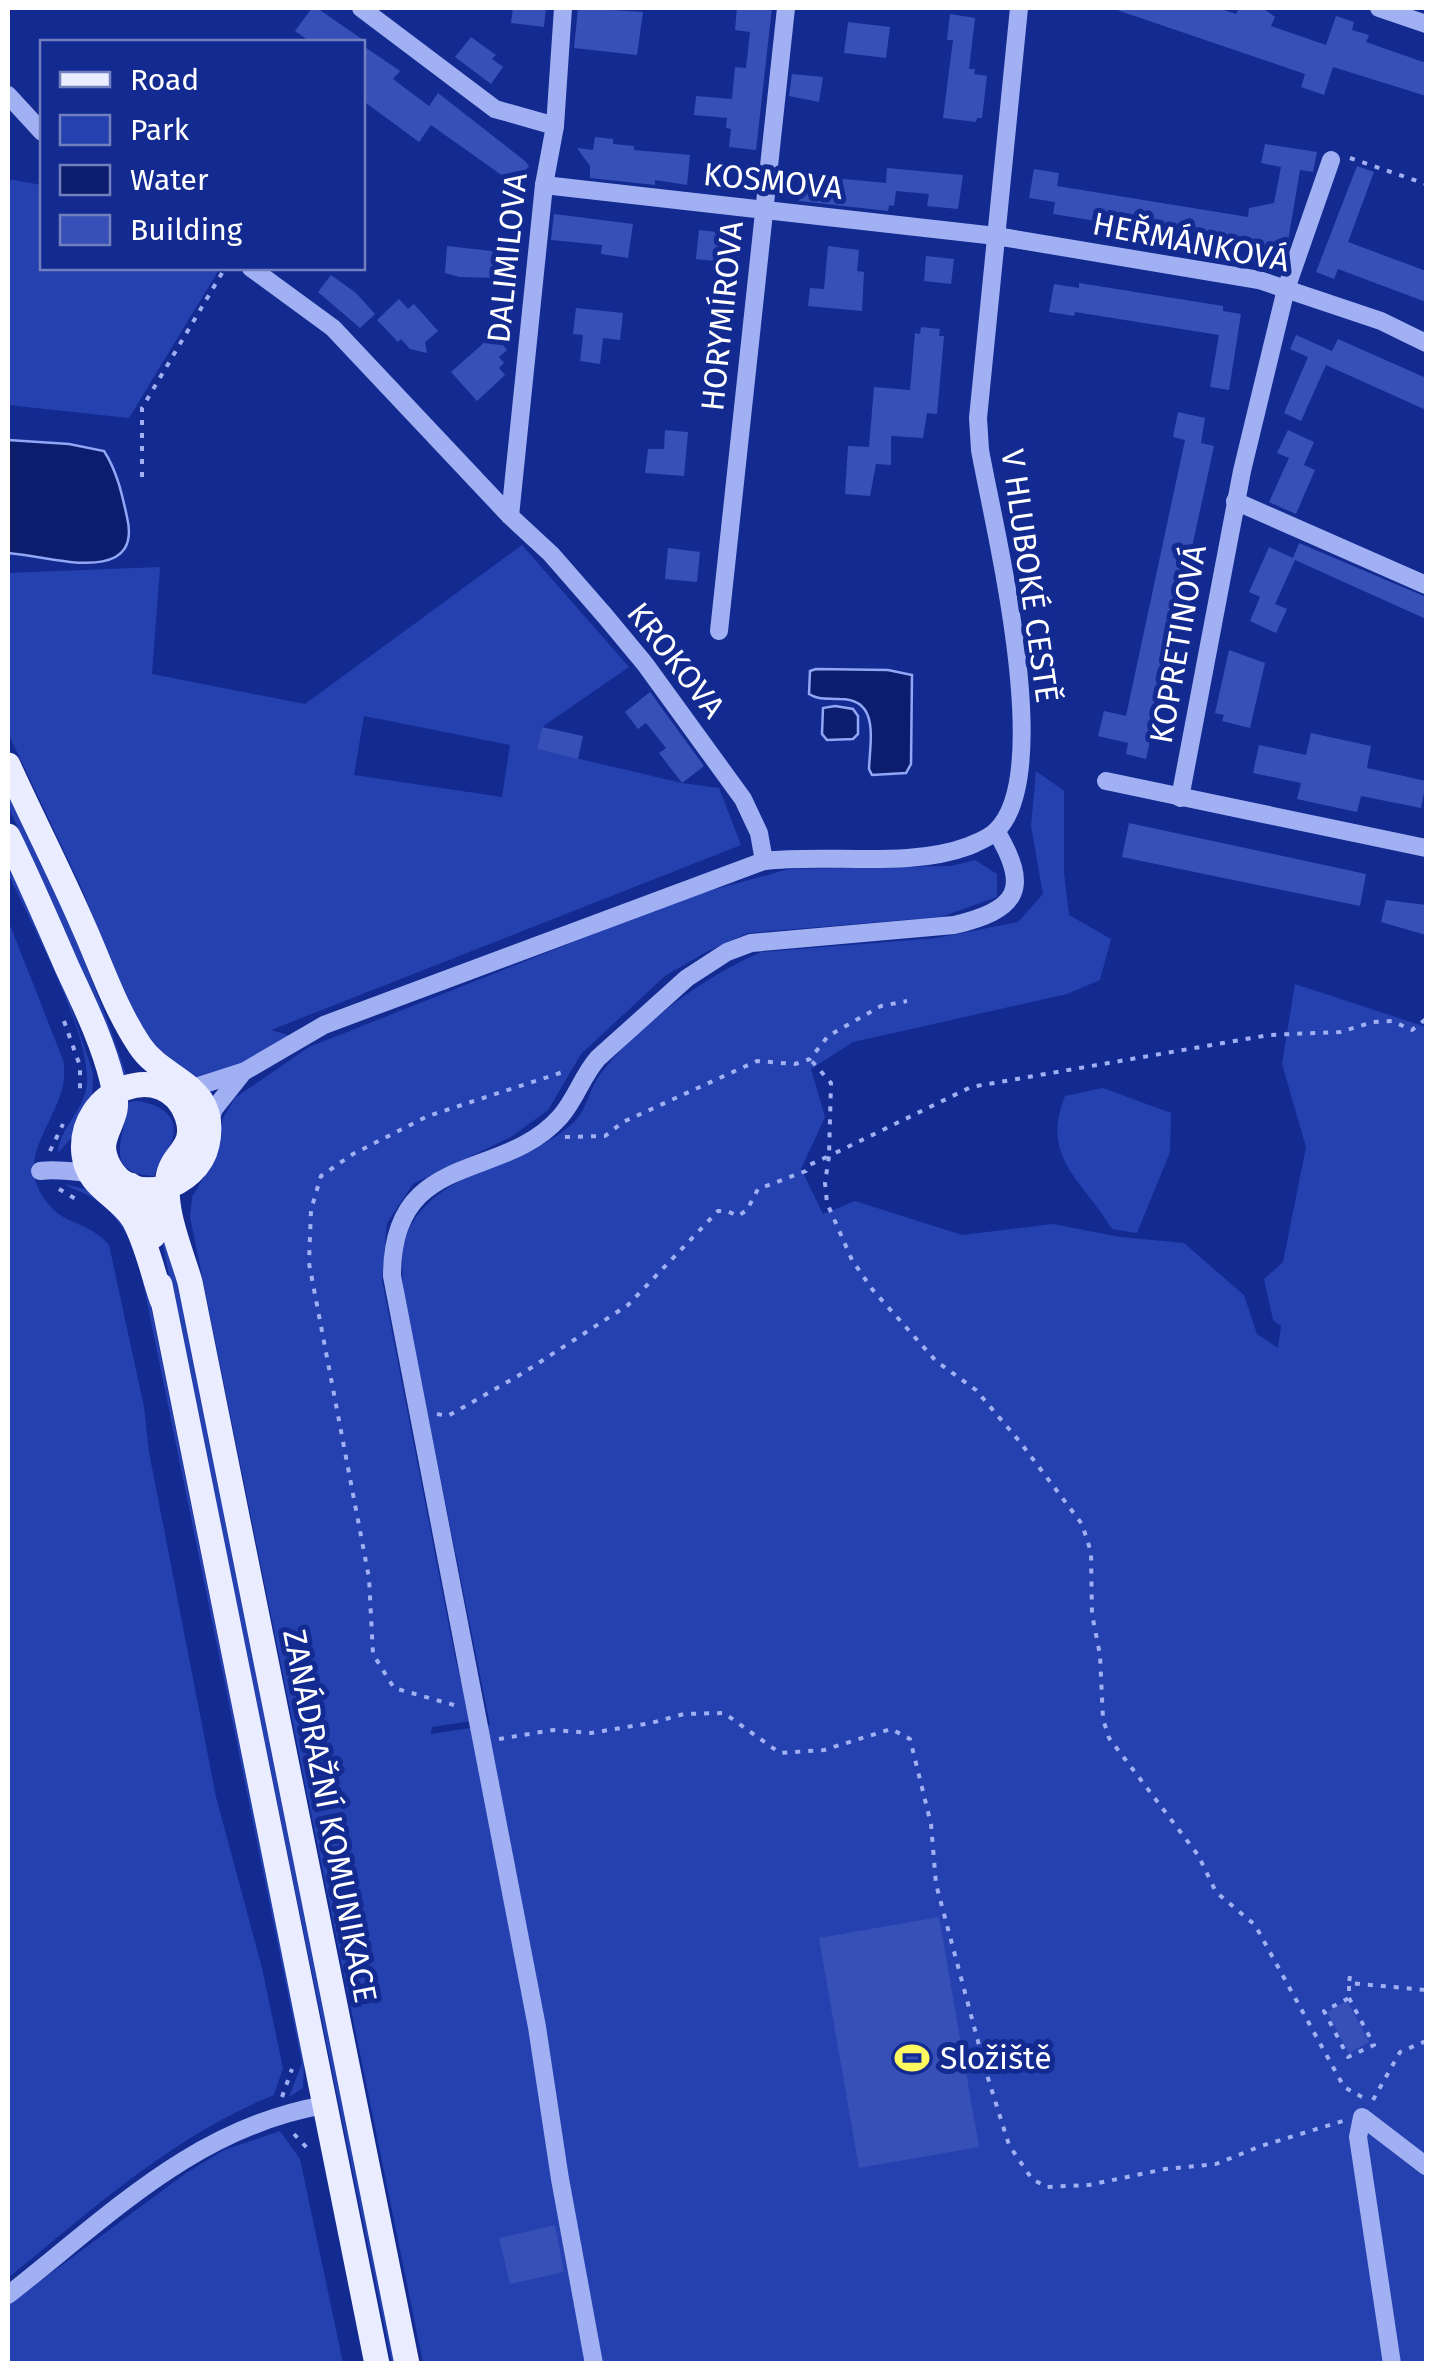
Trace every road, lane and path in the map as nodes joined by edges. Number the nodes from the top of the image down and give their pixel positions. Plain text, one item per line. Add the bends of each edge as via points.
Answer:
1 (362, 8) edge
2 (563, 8) edge
3 (786, 8) edge
4 (1020, 8) edge
5 (1379, 8) edge
6 (1426, 24) edge
7 (8, 95) edge
8 (554, 126) junction
9 (40, 130) edge
10 (1330, 160) joint
11 (1426, 184) edge
12 (544, 185) junction
13 (764, 210) junction
14 (996, 236) junction
15 (224, 270) edge
16 (254, 270) edge
17 (1286, 289) junction
18 (1426, 342) edge
19 (142, 476) dead end
20 (1235, 501) junction
21 (510, 516) junction
22 (1426, 586) edge
23 (719, 631) dead end
24 (8, 766) edge
25 (1106, 781) dead end
26 (1180, 798) junction
27 (996, 831) junction
28 (8, 836) edge
29 (1426, 848) edge
30 (764, 860) junction
31 (114, 1000) junction
32 (907, 1001) dead end
33 (70, 1002) junction
34 (1426, 1018) edge
35 (810, 1059) junction
36 (245, 1071) junction
37 (172, 1090) junction
38 (97, 1098) junction
39 (78, 1121) junction
40 (208, 1126) junction
41 (531, 1138) junction
42 (828, 1156) junction
43 (51, 1169) junction
44 (89, 1173) junction
45 (190, 1175) junction
46 (125, 1182) junction
47 (167, 1188) junction
48 (88, 1206) dead end
49 (190, 1282) junction
50 (162, 1300) junction
51 (418, 1409) junction
52 (484, 1742) junction
53 (1350, 1976) dead end
54 (1349, 1984) junction
55 (1426, 1990) edge
56 (1349, 1998) junction
57 (1426, 2041) edge
58 (292, 2060) dead end
59 (282, 2100) dead end
60 (325, 2106) junction
61 (1366, 2109) junction
62 (1426, 2166) edge
63 (8, 2296) edge
64 (377, 2364) edge
65 (407, 2364) edge
66 (594, 2364) edge
67 (1392, 2364) edge

1 - 8 street via 495,109
2 - 8 street, DALIMILOVA
3 - 13 street, HORYMÍROVA
4 - 14 street, V HLUBOKÉ CESTĚ
5 - 6 street
7 - 9 street
8 - 12 street, DALIMILOVA
10 - 11 path via 1346,157
10 - 17 street, KOPRETINOVÁ
12 - 13 street, KOSMOVA
12 - 21 street, DALIMILOVA
13 - 14 street, KOSMOVA
13 - 23 street, HORYMÍROVA
14 - 17 street, HEŘMÁNKOVÁ
14 - 27 street, V HLUBOKÉ CESTĚ via 978,418 1019,676 1022,740 1015,794
15 - 19 path via 142,408
16 - 21 street, KROKOVA via 333,328
17 - 18 street, HEŘMÁNKOVÁ
17 - 20 street, KOPRETINOVÁ
20 - 22 street
20 - 26 street, KOPRETINOVÁ
21 - 30 street, KROKOVA via 551,554 657,680 744,798
24 - 31 main road
25 - 26 street, KOPRETINOVÁ
26 - 29 street, KOPRETINOVÁ
27 - 30 street via 925,857
27 - 41 street via 1017,880 1002,909 954,925 767,940 727,952 648,1011 588,1070 560,1117
28 - 33 main road
30 - 36 street via 324,1026
31 - 37 main road
31 - 37 main road via 132,1068 143,1080
32 - 35 path via 881,1006 828,1036
33 - 38 path via 82,1081
33 - 38 main road via 103,1046
34 - 42 path via 1412,1030 1372,1022 1340,1032 1268,1035 971,1087
35 - 41 path via 757,1061 605,1136
35 - 42 path via 832,1082
36 - 37 street
36 - 40 street
37 - 38 main road via 137,1086
37 - 40 main road via 203,1106
37 - 47 main road via 190,1130
38 - 39 main road
38 - 46 main road, ZANÁDRAŽNÍ KOMUNIKACE via 116,1108 102,1143 107,1163
39 - 43 street
39 - 43 path via 50,1145
39 - 44 main road
40 - 45 main road, ZANÁDRAŽNÍ KOMUNIKACE via 206,1150
41 - 51 street via 443,1178 400,1224 392,1276
42 - 51 path via 758,1188 738,1216 718,1211 628,1305 523,1373 448,1416
42 - 61 path via 827,1203 872,1289 936,1361 976,1390 1082,1524 1108,1738 1198,1855 1216,1892 1255,1925 1344,2087
43 - 44 street
43 - 48 path via 60,1190
44 - 46 street
44 - 50 main road, ZANÁDRAŽNÍ KOMUNIKACE via 132,1216
45 - 47 main road
45 - 49 main road, ZANÁDRAŽNÍ KOMUNIKACE via 182,1197
46 - 47 main road
46 - 50 main road, ZANÁDRAŽNÍ KOMUNIKACE via 149,1216
47 - 49 main road, ZANÁDRAŽNÍ KOMUNIKACE
49 - 65 main road, ZANÁDRAŽNÍ KOMUNIKACE
50 - 60 main road, ZANÁDRAŽNÍ KOMUNIKACE
51 - 52 street
52 - 61 path via 710,1713 724,1713 780,1753 824,1750 891,1729 910,1740 931,1824 936,1884 987,2075 1009,2145 1032,2179 1047,2187 1216,2164
52 - 66 street
53 - 54 path
54 - 55 path
54 - 56 path
56 - 56 path via 1324,2010 1348,2057 1374,2045
57 - 61 path via 1400,2052
58 - 59 path
60 - 63 street via 247,2125 181,2159
60 - 64 main road, ZANÁDRAŽNÍ KOMUNIKACE
61 - 62 street
61 - 67 street via 1358,2137

